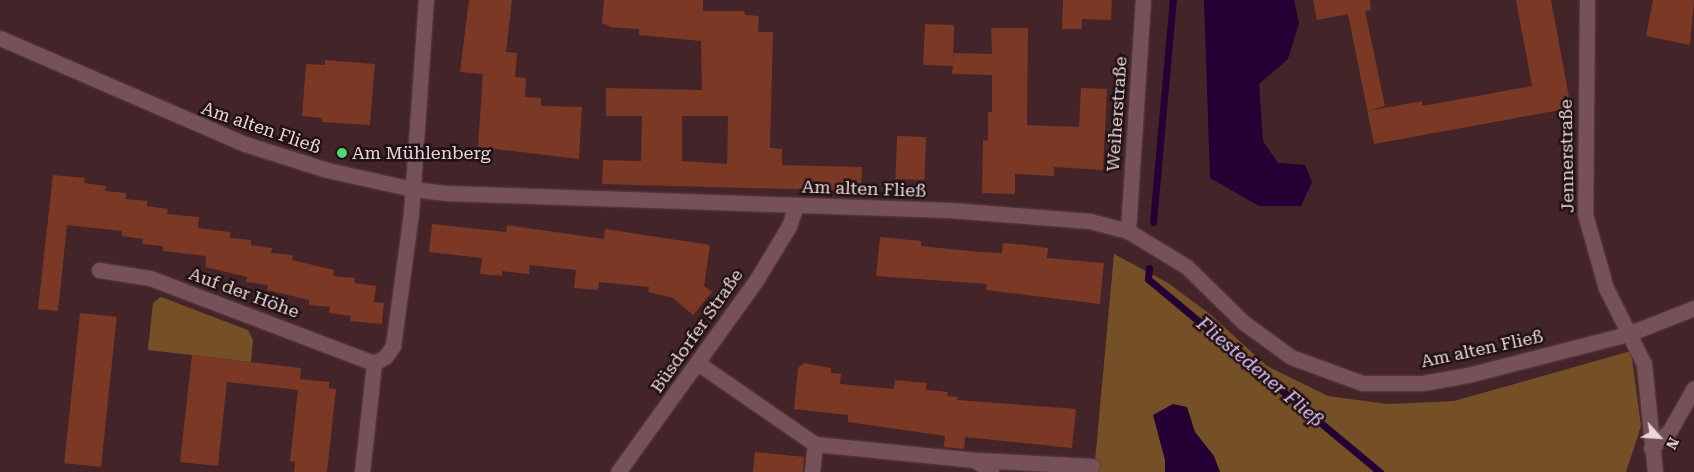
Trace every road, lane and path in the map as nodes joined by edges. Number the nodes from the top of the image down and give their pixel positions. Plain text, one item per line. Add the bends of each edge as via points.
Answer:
1 (426, 0) edge
2 (1142, 0) edge
3 (1587, 0) edge
4 (0, 38) edge
5 (412, 189) junction
6 (796, 206) junction
7 (1128, 231) junction
8 (99, 270) dead end
9 (1694, 308) edge
10 (1628, 334) junction
11 (374, 363) junction
12 (699, 364) junction
13 (1694, 388) edge
14 (815, 444) junction
15 (1651, 448) junction
16 (976, 460) junction
17 (1092, 466) dead end
18 (362, 472) edge
19 (618, 472) edge
20 (812, 472) edge
21 (991, 472) edge
22 (1656, 472) edge

1 - 5 street
2 - 7 street, Weiherstraße
3 - 10 street, Jennerstraße via 1585,214 1606,288
4 - 5 street, Am alten Fließ via 245,144 327,170
5 - 6 street, Am alten Fließ via 457,194
5 - 11 street via 393,346 385,357
6 - 7 street, Am alten Fließ via 1057,217
6 - 12 street, Büsdorfer Straße via 790,226
7 - 10 street, Am alten Fließ via 1187,267 1243,322 1291,357 1362,383 1423,383
8 - 11 street, Auf der Höhe via 150,278
9 - 10 street, Am alten Fließ
10 - 15 street, Jennerstraße via 1644,364
11 - 18 street
12 - 14 street
12 - 19 street, Büsdorfer Straße
13 - 15 street via 1670,430
14 - 16 street
14 - 20 street
15 - 22 street, Jennerstraße
16 - 17 street
16 - 21 street

